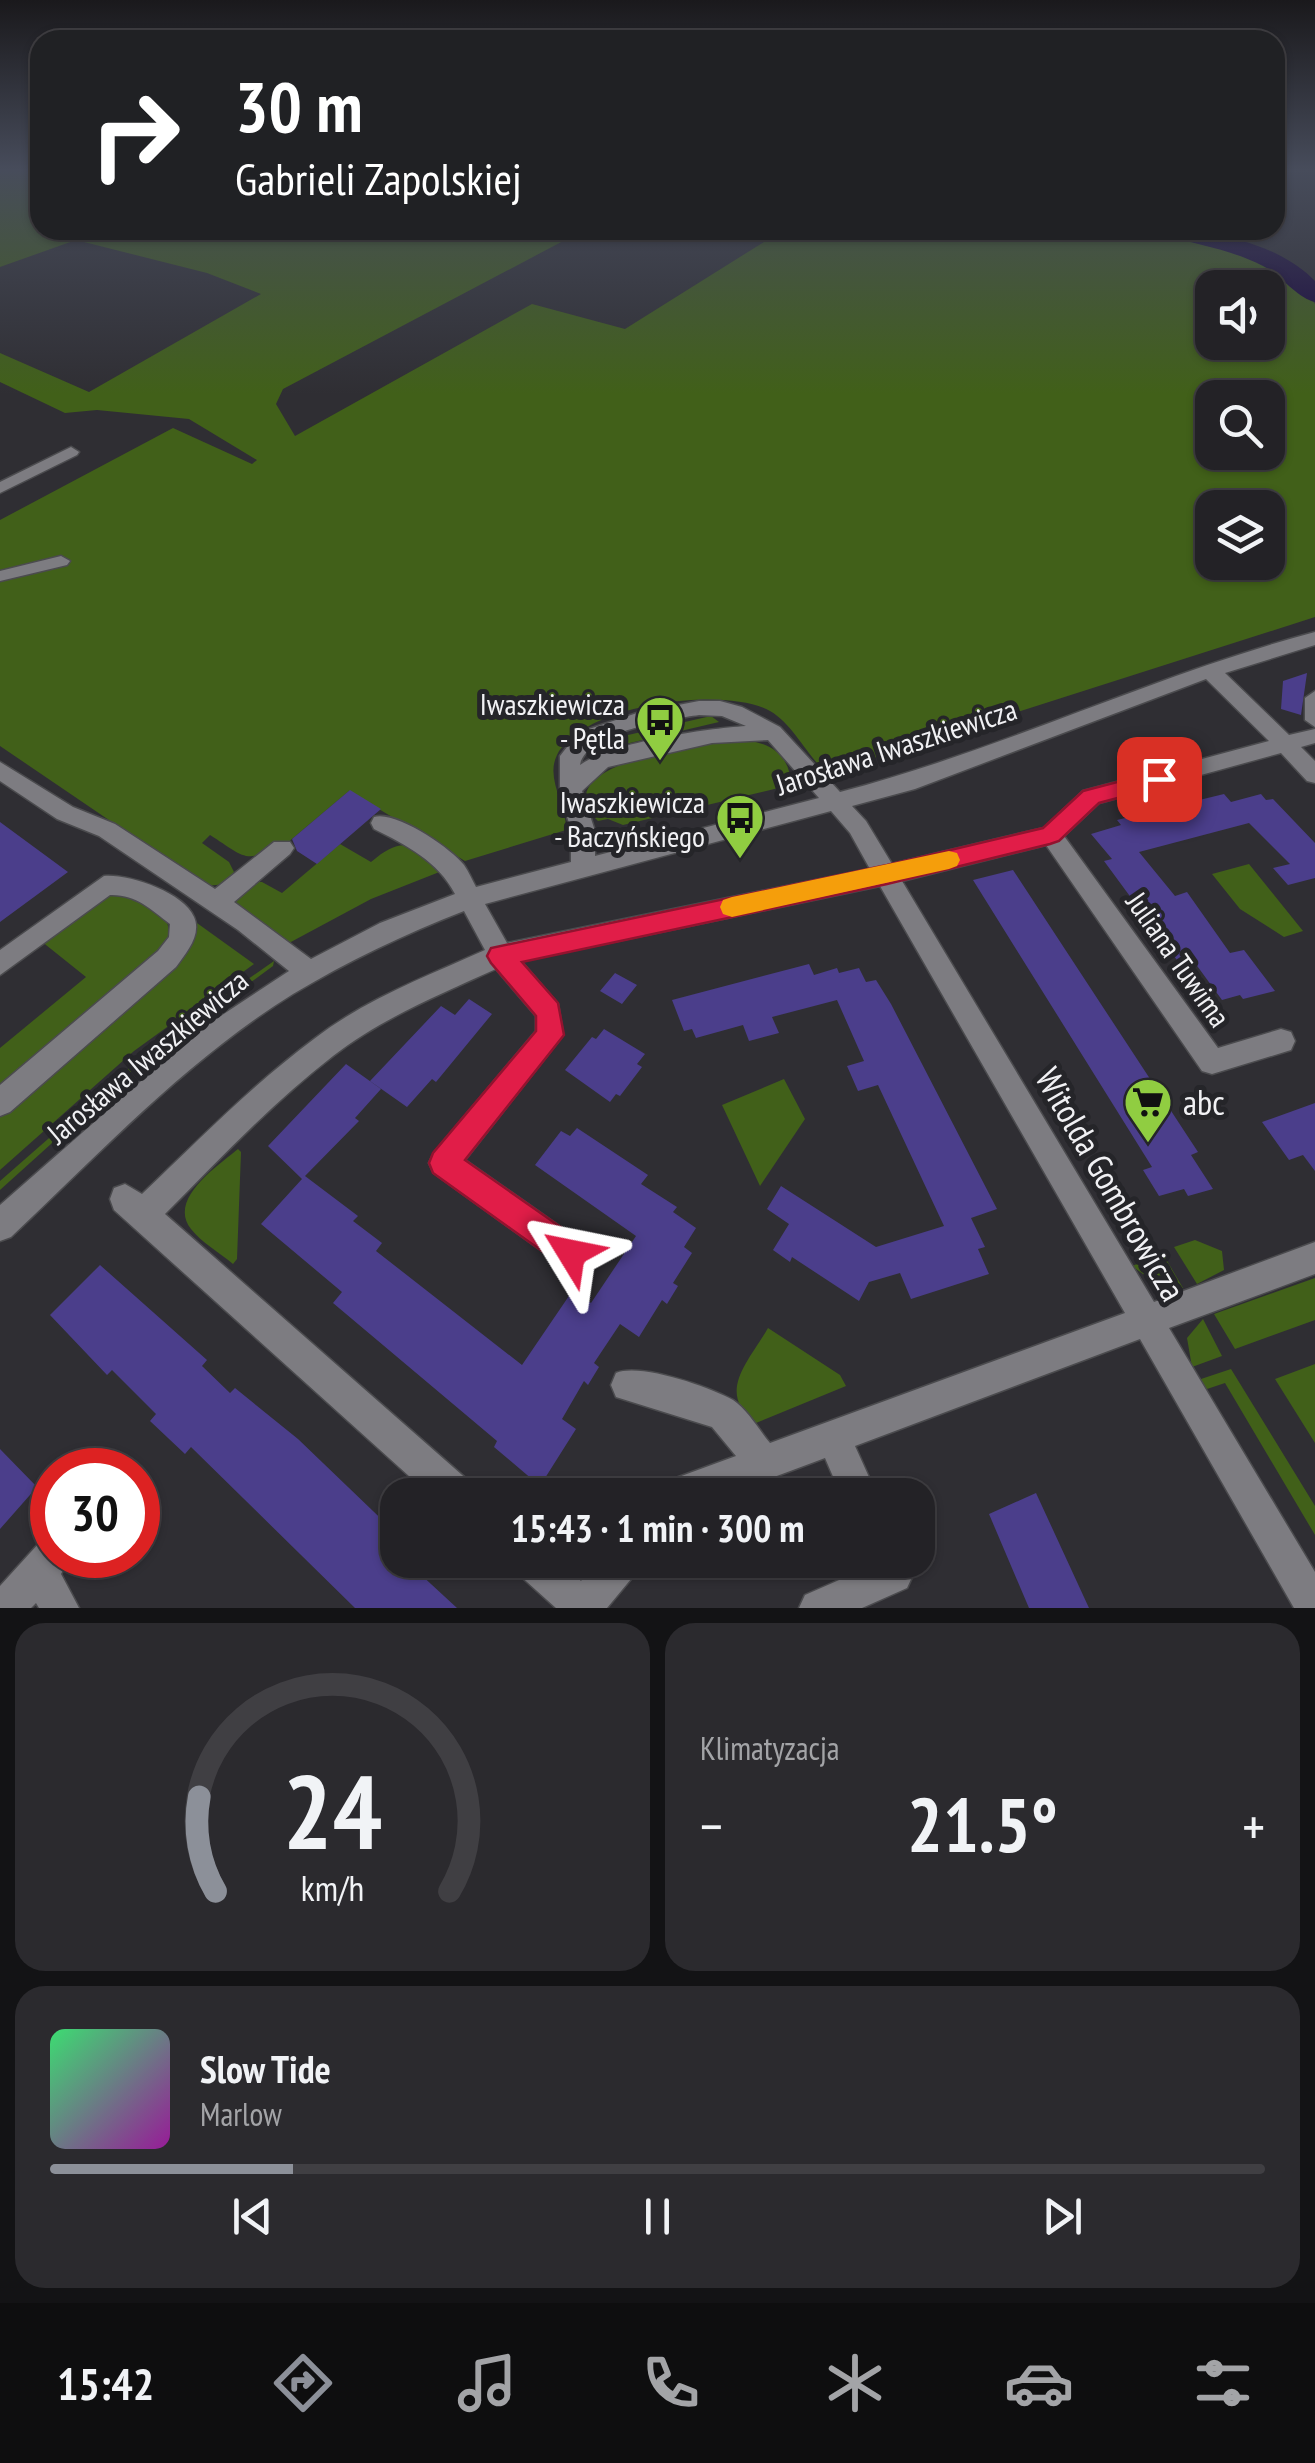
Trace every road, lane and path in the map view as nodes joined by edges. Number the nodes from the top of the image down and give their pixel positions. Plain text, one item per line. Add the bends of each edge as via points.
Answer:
1 (71, 452) dead end
2 (0, 488) edge
3 (61, 562) dead end
4 (0, 576) edge
5 (1315, 638) edge
6 (1209, 671) junction
7 (1315, 698) edge
8 (1315, 720) edge
9 (1315, 736) edge
10 (1286, 746) junction
11 (0, 770) edge
12 (1315, 775) edge
13 (836, 803) junction
14 (382, 823) dead end
15 (1050, 835) junction
16 (282, 848) dead end
17 (582, 867) junction
18 (887, 875) junction
19 (470, 898) junction
20 (216, 903) junction
21 (500, 956) junction
22 (0, 964) edge
23 (308, 972) junction
24 (1281, 1040) dead end
25 (0, 1103) edge
26 (0, 1226) edge
27 (571, 1253) dead end
28 (1315, 1258) edge
29 (1146, 1320) junction
30 (628, 1385) dead end
31 (833, 1437) junction
32 (764, 1463) junction
33 (438, 1478) edge
34 (724, 1478) edge
35 (851, 1478) edge
36 (33, 1578) edge
37 (51, 1578) edge
38 (550, 1578) edge
39 (607, 1578) edge
40 (887, 1578) edge
41 (6, 1608) edge
42 (60, 1608) edge
43 (583, 1608) edge
44 (818, 1608) edge
45 (1314, 1608) edge

1 - 2 street
3 - 4 street
5 - 6 street, Jarosława Iwaszkiewicza
6 - 10 street
6 - 13 street, Jarosława Iwaszkiewicza
7 - 8 street
9 - 10 street
10 - 12 street
10 - 15 street via 1091,797
11 - 20 street via 65,813 108,830
13 - 17 street, Jarosława Iwaszkiewicza
13 - 17 street, Witolda Gombrowicza via 773,732 712,736 601,761 571,790 582,831
13 - 18 street, Witolda Gombrowicza
14 - 19 street via 454,869
15 - 18 street
15 - 24 street, Juliana Tuwima via 1212,1062
16 - 20 street
17 - 19 street, Jarosława Iwaszkiewicza
18 - 21 street
18 - 29 street, Witolda Gombrowicza
19 - 21 street
19 - 23 street, Jarosława Iwaszkiewicza
20 - 23 street
21 - 27 street via 549,1012 550,1035 444,1163
21 - 33 street via 400,1001 326,1045 134,1207
22 - 25 street via 92,893 119,883 141,889 182,920 182,940 168,959
23 - 26 street, Jarosława Iwaszkiewicza via 156,1082
28 - 29 street
29 - 31 street
29 - 45 street, Witolda Gombrowicza
30 - 32 street via 724,1414
31 - 32 street
31 - 35 street
32 - 34 street
36 - 41 street
37 - 42 street
38 - 43 street
39 - 43 street
40 - 44 street

